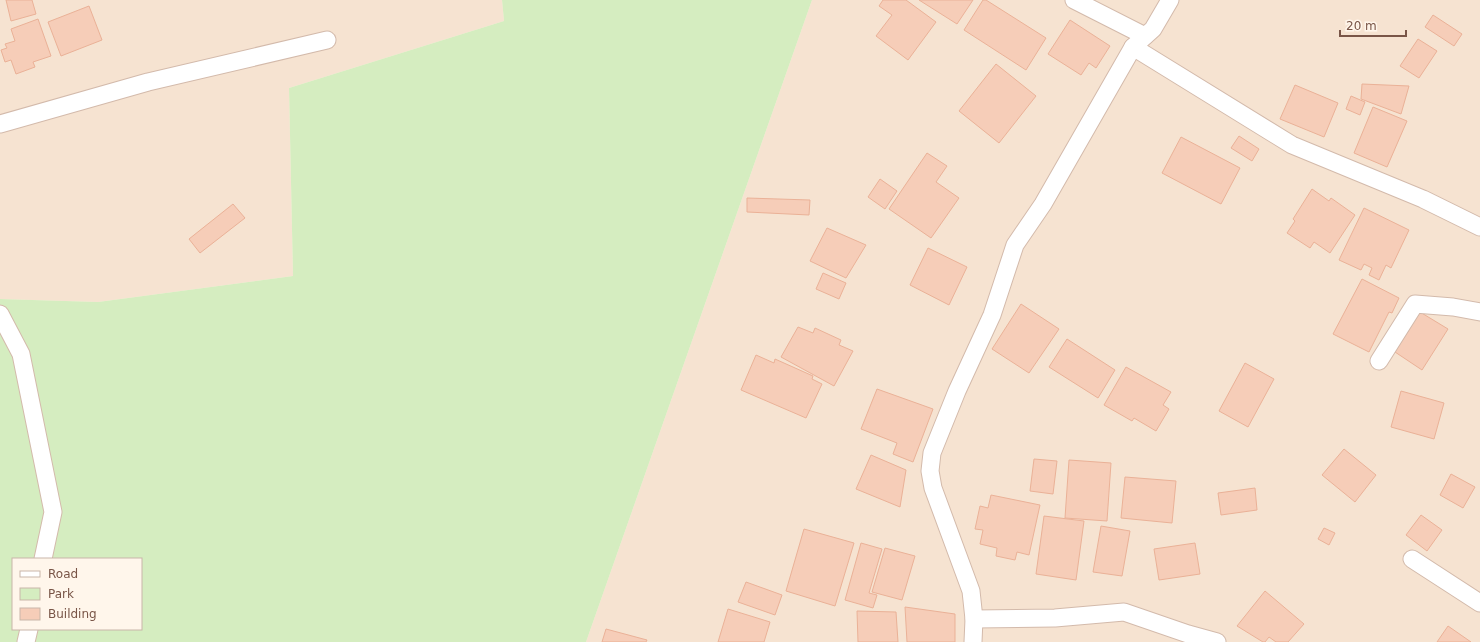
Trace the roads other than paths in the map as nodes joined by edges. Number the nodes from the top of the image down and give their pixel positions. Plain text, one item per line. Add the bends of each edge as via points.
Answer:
1 (1074, 0) edge
2 (1170, 0) edge
3 (327, 40) dead end
4 (1139, 41) junction
5 (0, 124) edge
6 (1480, 227) edge
7 (1480, 312) edge
8 (0, 314) edge
9 (1379, 361) dead end
10 (43, 558) edge
11 (1412, 559) dead end
12 (1480, 603) edge
13 (974, 619) junction
14 (29, 630) edge
15 (26, 642) edge
16 (973, 642) edge
17 (1217, 642) edge

1 - 4 street
2 - 4 street via 1153,29
3 - 5 street via 148,82
4 - 6 street via 1292,145 1423,199
4 - 13 street via 1043,204 1015,245 992,315 932,453 930,471 934,488 971,591
7 - 9 street via 1415,304
8 - 10 street via 21,354 53,512
11 - 12 street
13 - 16 street
13 - 17 street via 1054,618 1124,612
14 - 15 street

